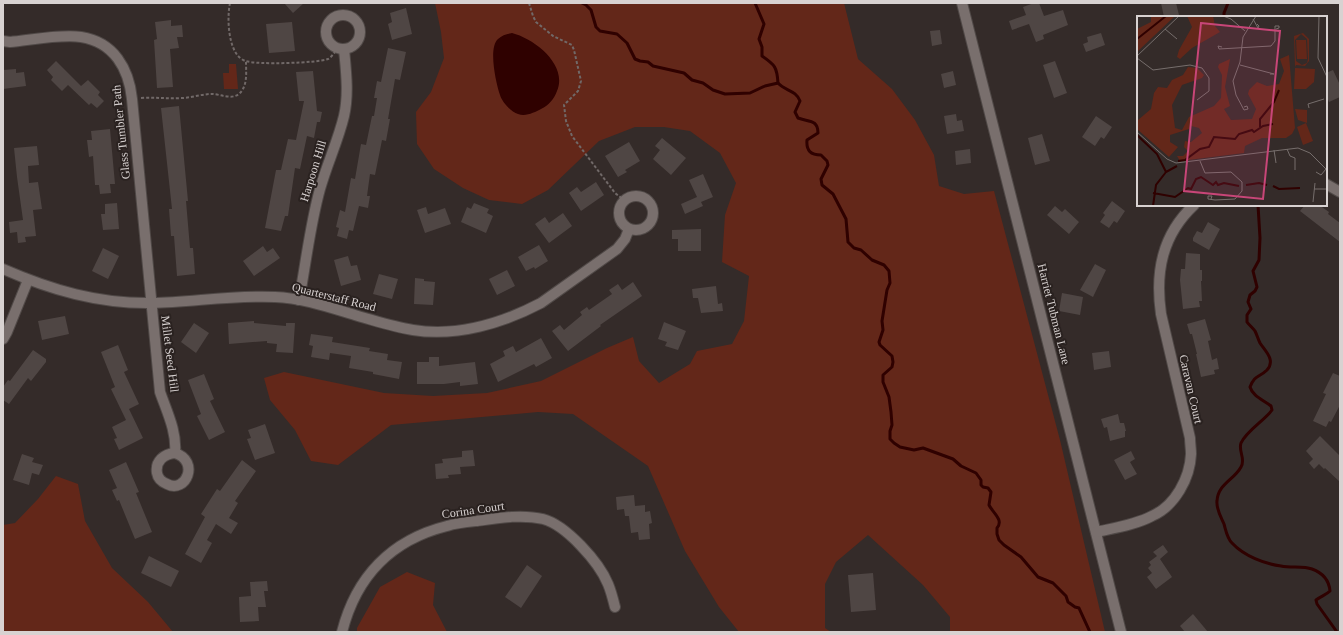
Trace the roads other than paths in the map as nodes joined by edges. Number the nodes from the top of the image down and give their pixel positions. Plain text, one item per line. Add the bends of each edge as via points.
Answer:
1 (962, 3) edge
2 (3, 41) edge
3 (341, 49) road end
4 (1327, 185) edge
5 (1340, 192) edge
6 (1193, 206) edge
7 (629, 229) junction
8 (3, 269) edge
9 (28, 280) junction
10 (299, 300) junction
11 (151, 303) junction
12 (3, 339) edge
13 (175, 453) dead end
14 (1096, 532) junction
15 (615, 607) dead end
16 (342, 632) edge
17 (1121, 632) edge

1 - 14 street, Harriet Tubman Lane
2 - 11 street, Glass Tumbler Path via 81,37 94,40 114,54 123,65 132,99
3 - 10 street, Harpoon Hill via 346,97 344,116 314,210
4 - 5 street
6 - 14 street, Caravan Court via 1183,215 1171,235 1158,278 1160,314 1190,438 1189,466 1179,492 1162,510 1140,521
7 - 7 street via 646,228 654,216 651,203 642,196 635,195 624,200 619,210 619,218
7 - 10 street, Quarterstaff Road via 617,249 541,303 510,318 473,328 448,332 414,330
8 - 9 street, Quarterstaff Road
9 - 11 street, Quarterstaff Road via 92,298
9 - 12 street
10 - 11 street, Quarterstaff Road via 237,296
11 - 13 street, Millet Seed Hill via 160,392 174,429
14 - 17 street, Harriet Tubman Lane
15 - 16 street, Corina Court via 601,570 564,530 544,519 534,517 496,518 448,525 430,530 404,543 379,563 358,589

